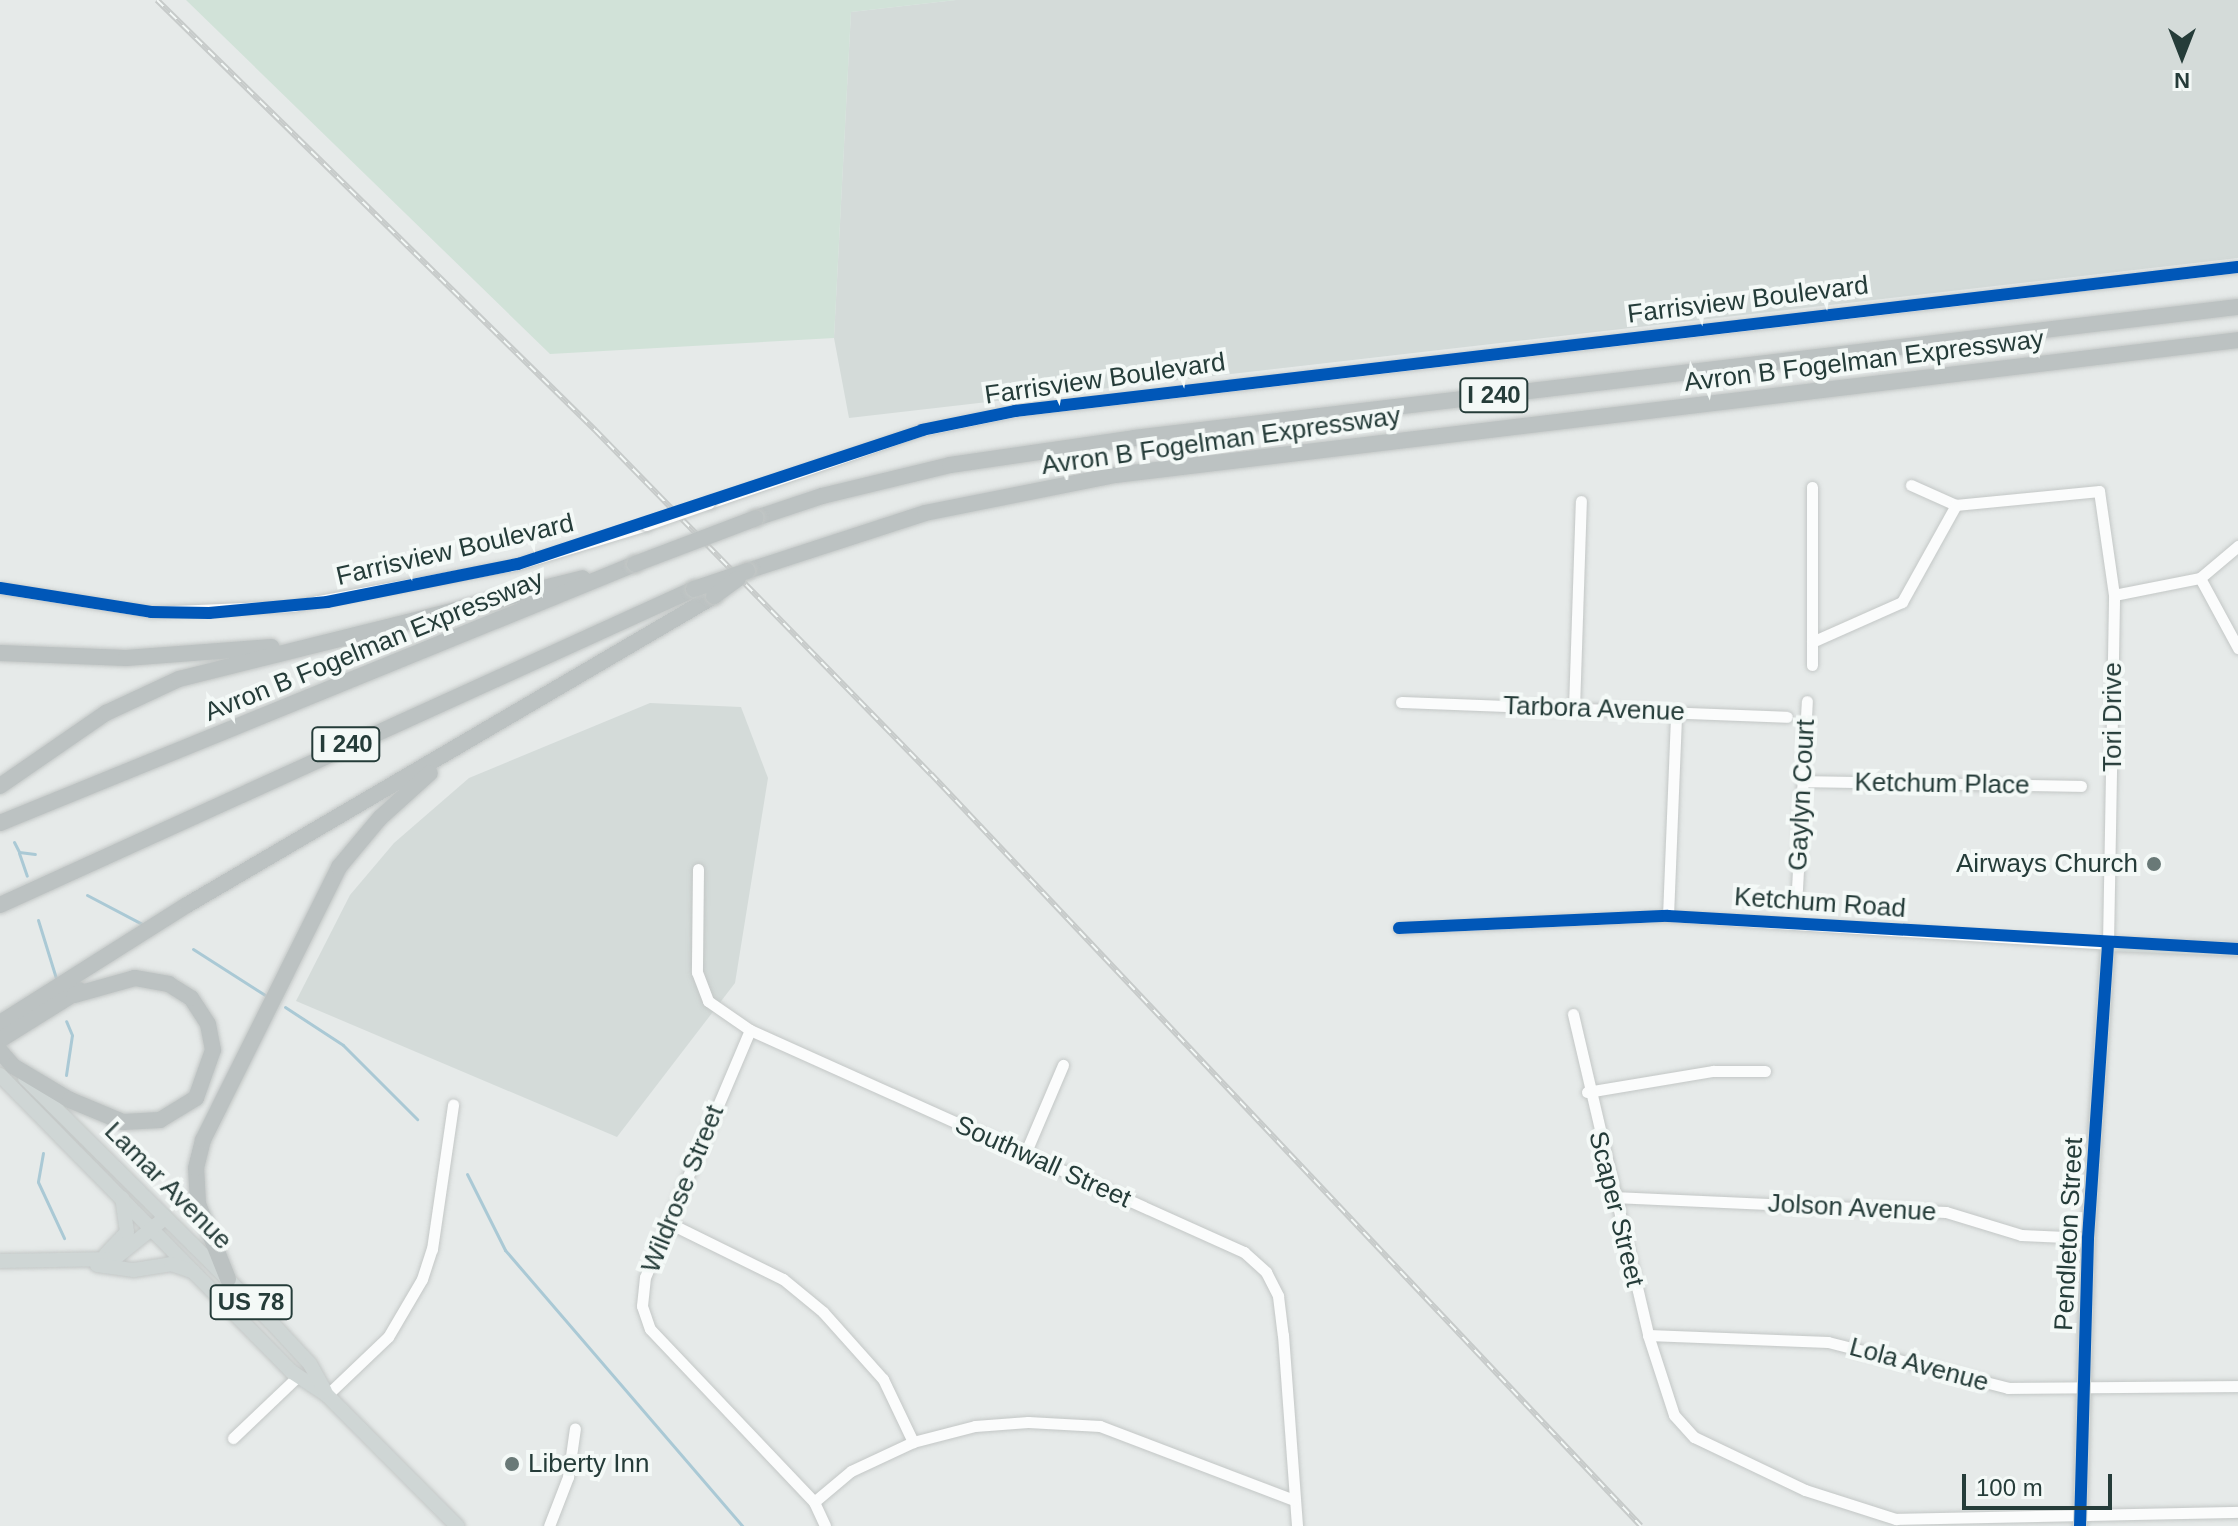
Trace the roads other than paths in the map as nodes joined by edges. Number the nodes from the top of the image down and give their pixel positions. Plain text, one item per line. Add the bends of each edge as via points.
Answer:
1 (2238, 267) edge
2 (2238, 307) edge
3 (2238, 340) edge
4 (1911, 485) dead end
5 (1812, 487) dead end
6 (1581, 501) dead end
7 (1956, 505) junction
8 (2238, 546) edge
9 (627, 566) junction
10 (747, 571) junction
11 (2200, 578) junction
12 (0, 588) edge
13 (2114, 595) junction
14 (321, 642) junction
15 (1812, 642) junction
16 (2238, 648) edge
17 (0, 653) edge
18 (1812, 665) dead end
19 (1807, 701) dead end
20 (1401, 702) dead end
21 (1574, 708) junction
22 (1676, 713) junction
23 (1787, 717) dead end
24 (467, 742) junction
25 (1803, 781) junction
26 (0, 786) edge
27 (2081, 786) dead end
28 (371, 797) junction
29 (0, 823) edge
30 (698, 869) dead end
31 (1797, 889) dead end
32 (0, 905) edge
33 (1668, 916) junction
34 (1399, 928) dead end
35 (2108, 944) junction
36 (2238, 949) edge
37 (74, 995) junction
38 (1573, 1014) dead end
39 (0, 1023) edge
40 (750, 1030) junction
41 (0, 1040) edge
42 (0, 1051) edge
43 (1063, 1065) dead end
44 (7, 1070) edge
45 (1765, 1071) dead end
46 (1587, 1092) junction
47 (453, 1105) dead end
48 (1025, 1154) junction
49 (121, 1193) junction
50 (1613, 1197) junction
51 (165, 1215) junction
52 (667, 1222) junction
53 (156, 1228) junction
54 (2088, 1238) junction
55 (0, 1261) edge
56 (85, 1263) junction
57 (201, 1275) junction
58 (228, 1279) junction
59 (1648, 1335) junction
60 (298, 1376) junction
61 (2238, 1386) edge
62 (2085, 1391) junction
63 (327, 1395) junction
64 (575, 1428) dead end
65 (233, 1438) dead end
66 (913, 1442) junction
67 (1294, 1500) junction
68 (814, 1502) junction
69 (2238, 1512) edge
70 (2080, 1521) edge
71 (457, 1526) edge
72 (549, 1526) edge
73 (825, 1526) edge
74 (1297, 1526) edge

1 - 12 street, Farrisview Boulevard, bridge via 2084,281 1015,411 922,430 646,525 502,568 292,606 151,612
2 - 9 highway, Avron B Fogelman Expressway / I 240, bridge via 1134,438 950,465 756,518
3 - 10 highway, Avron B Fogelman Expressway / I 240 via 1115,475 925,513
4 - 7 street
5 - 15 street
6 - 21 street
7 - 13 street, Tori Drive via 2099,491
7 - 15 street via 1902,602
8 - 11 street
9 - 14 highway
9 - 29 highway, Avron B Fogelman Expressway / I 240 via 550,602
10 - 24 highway, bridge via 714,596 633,639
10 - 32 highway, Avron B Fogelman Expressway / I 240, bridge via 694,589
11 - 13 street
11 - 16 street
13 - 35 street, Tori Drive
14 - 17 highway via 139,657
14 - 26 highway via 155,688 106,713
15 - 18 street
19 - 25 street, Gaylyn Court
20 - 21 street, Tarbora Avenue
21 - 22 street, Tarbora Avenue
22 - 23 street, Tarbora Avenue
22 - 33 street
24 - 28 highway
24 - 58 highway via 380,818 339,867 213,1118 196,1183 202,1220
25 - 27 street, Ketchum Place
25 - 31 street, Gaylyn Court
28 - 37 highway
28 - 39 highway
30 - 40 street, Southwall Street via 697,972 708,1001
33 - 34 street, Ketchum Road
33 - 35 street, Ketchum Road
35 - 36 main road, Ketchum Road
35 - 54 main road, Pendleton Street
37 - 41 highway
37 - 44 highway via 135,978 169,984 191,998 208,1024 213,1050 196,1098 160,1120 123,1122
38 - 46 street, Scaper Street
40 - 48 street, Southwall Street
40 - 52 street, Wildrose Street
42 - 44 highway, Lamar Avenue / US 78
43 - 48 street
44 - 49 main road, Lamar Avenue / US 78
44 - 51 main road, Lamar Avenue / US 78
45 - 46 street via 1713,1071
46 - 50 street, Scaper Street
47 - 63 street via 432,1249 422,1279 388,1337
48 - 67 street, Southwall Street via 1244,1252 1266,1272 1278,1296 1283,1335
49 - 53 main road, Lamar Avenue / US 78
49 - 56 main road via 128,1223 122,1242
50 - 54 street, Jolson Avenue via 1946,1212 2021,1235
50 - 59 street, Scaper Street
51 - 53 main road
51 - 58 main road, Lamar Avenue / US 78
52 - 66 street via 783,1279 823,1312 883,1379
52 - 68 street, Wildrose Street via 645,1277 642,1306 650,1329
53 - 56 main road via 122,1256
53 - 57 main road, Lamar Avenue / US 78
54 - 62 main road, Pendleton Street
55 - 56 main road
56 - 57 main road via 134,1270 171,1264
57 - 60 main road, Lamar Avenue / US 78
58 - 63 main road, Lamar Avenue / US 78 via 310,1364
59 - 62 street, Lola Avenue via 1828,1342 1970,1381
59 - 70 street, Scaper Street via 1668,1402 1682,1426 1710,1446 1860,1511 1896,1519
60 - 63 main road, Lamar Avenue / US 78
60 - 65 street
61 - 62 street, Lola Avenue
62 - 70 main road, Pendleton Street
63 - 71 main road, Lamar Avenue / US 78
64 - 72 street via 568,1477
66 - 67 street via 975,1426 1100,1426
66 - 68 street via 851,1471
67 - 74 street, Southwall Street
68 - 73 street, Wildrose Street
69 - 70 street

